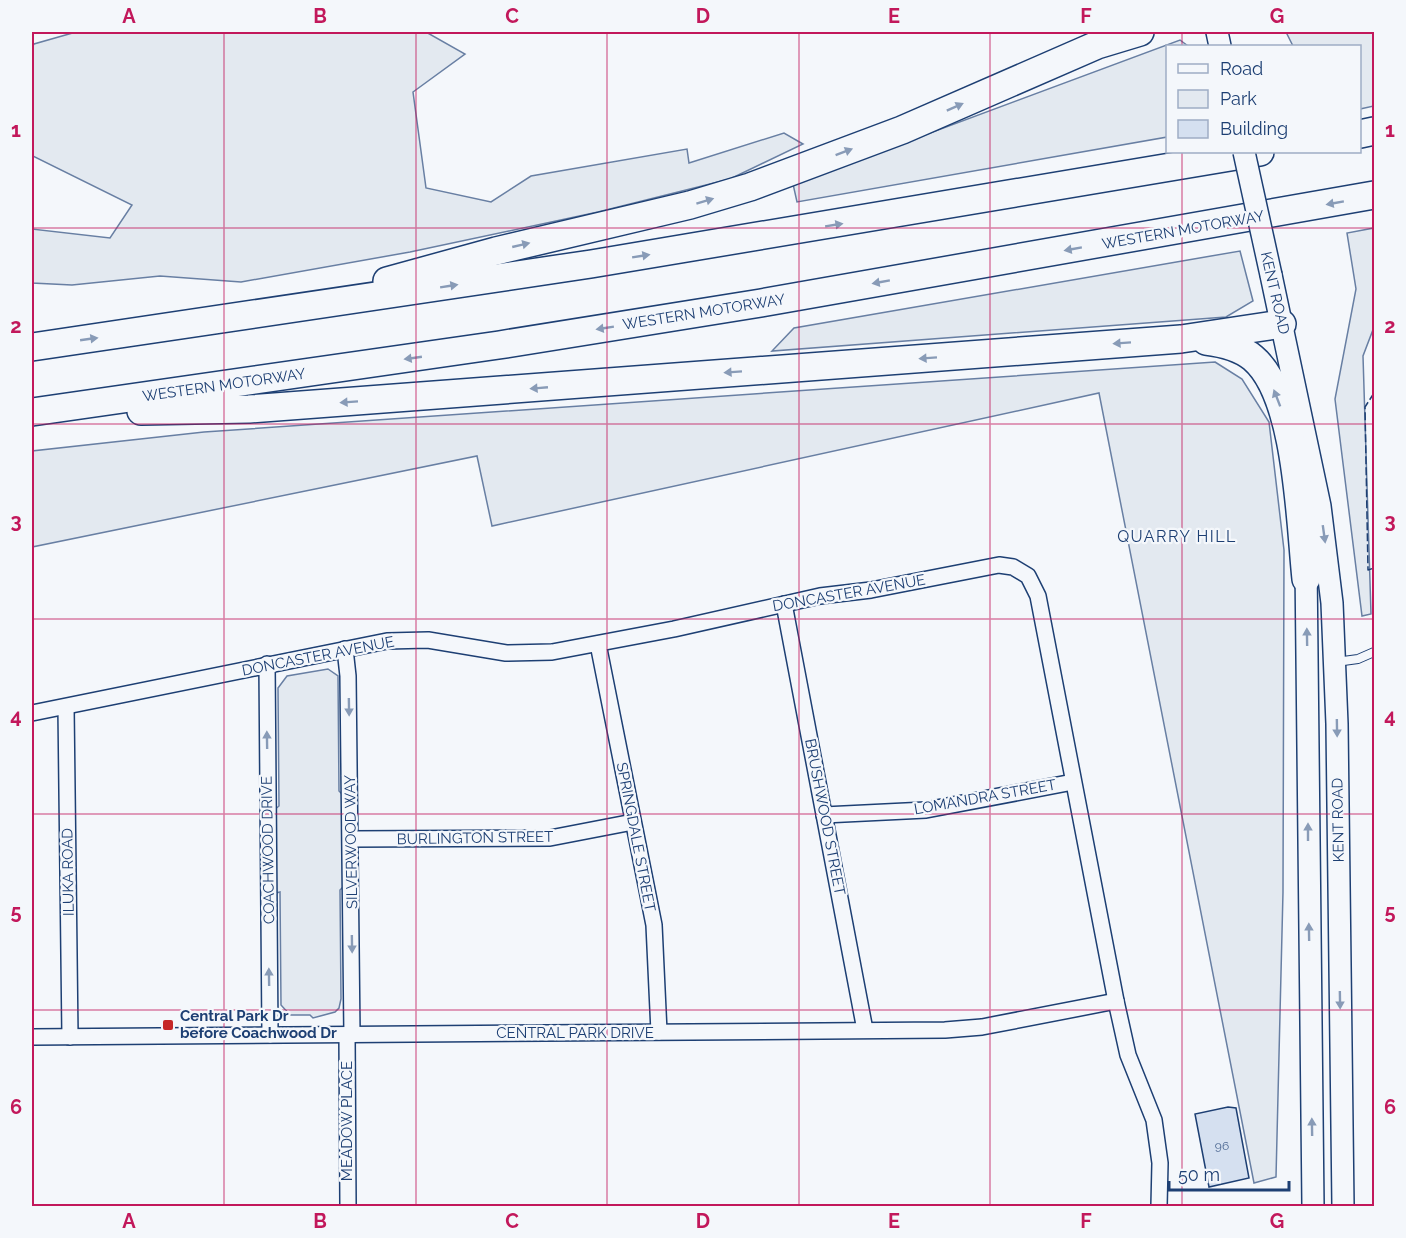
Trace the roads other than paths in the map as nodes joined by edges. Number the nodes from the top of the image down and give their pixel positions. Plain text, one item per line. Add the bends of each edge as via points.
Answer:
1 (1140, 32) edge
2 (1107, 38) edge
3 (1244, 153) edge
4 (1254, 153) edge
5 (1374, 195) edge
6 (261, 315) junction
7 (1282, 324) junction
8 (1181, 339) junction
9 (32, 347) edge
10 (32, 413) edge
11 (1305, 435) junction
12 (1306, 579) junction
13 (784, 604) junction
14 (598, 644) junction
15 (345, 649) junction
16 (1374, 652) edge
17 (1335, 662) junction
18 (267, 664) junction
19 (66, 707) junction
20 (32, 713) edge
21 (1073, 782) junction
22 (824, 815) junction
23 (633, 822) junction
24 (351, 839) junction
25 (1116, 1001) junction
26 (865, 1030) junction
27 (659, 1032) junction
28 (270, 1035) junction
29 (350, 1035) junction
30 (32, 1037) edge
31 (70, 1037) junction
32 (348, 1206) edge
33 (1160, 1206) edge
34 (1313, 1206) edge
35 (1343, 1206) edge

1 - 2 highway
6 -> 2 highway via 750,187 902,130
3 - 7 main road, KENT ROAD, bridge
6 -> 4 highway via 750,239
5 -> 10 highway, WESTERN MOTORWAY via 773,301
9 -> 6 highway
7 - 8 highway
7 - 11 main road, KENT ROAD
8 -> 10 highway via 249,410
12 -> 8 highway via 1288,429 1270,381 1252,357 1239,349
11 - 12 main road, KENT ROAD
11 -> 17 main road, KENT ROAD via 1327,553
34 -> 12 main road, KENT ROAD
13 - 14 street, DONCASTER AVENUE
13 - 21 street, DONCASTER AVENUE via 991,566 1006,565 1022,571 1033,582 1038,596
13 - 22 street, BRUSHWOOD STREET
14 - 15 street, DONCASTER AVENUE via 520,653 406,639
14 - 23 street, SPRINGDALE STREET
15 - 18 street, DONCASTER AVENUE
15 -> 24 street, SILVERWOOD WAY
16 - 17 lane
17 -> 35 main road, KENT ROAD
18 - 19 street, DONCASTER AVENUE
28 -> 18 street, COACHWOOD DRIVE
19 - 20 street, DONCASTER AVENUE
19 - 31 street, ILUKA ROAD
21 - 22 street, LOMANDRA STREET via 926,810
21 - 25 street, DONCASTER AVENUE
22 - 26 street, BRUSHWOOD STREET
23 - 24 street, BURLINGTON STREET via 550,838
23 - 27 street, SPRINGDALE STREET via 657,941
24 -> 29 street, SILVERWOOD WAY
25 - 26 street, CENTRAL PARK DRIVE via 969,1029
25 - 33 street, DONCASTER AVENUE via 1128,1055 1154,1120
26 - 27 street, CENTRAL PARK DRIVE
27 - 29 street, CENTRAL PARK DRIVE
28 - 29 street, CENTRAL PARK DRIVE
28 - 31 street, CENTRAL PARK DRIVE
29 - 32 street, MEADOW PLACE
30 - 31 street, CENTRAL PARK DRIVE

